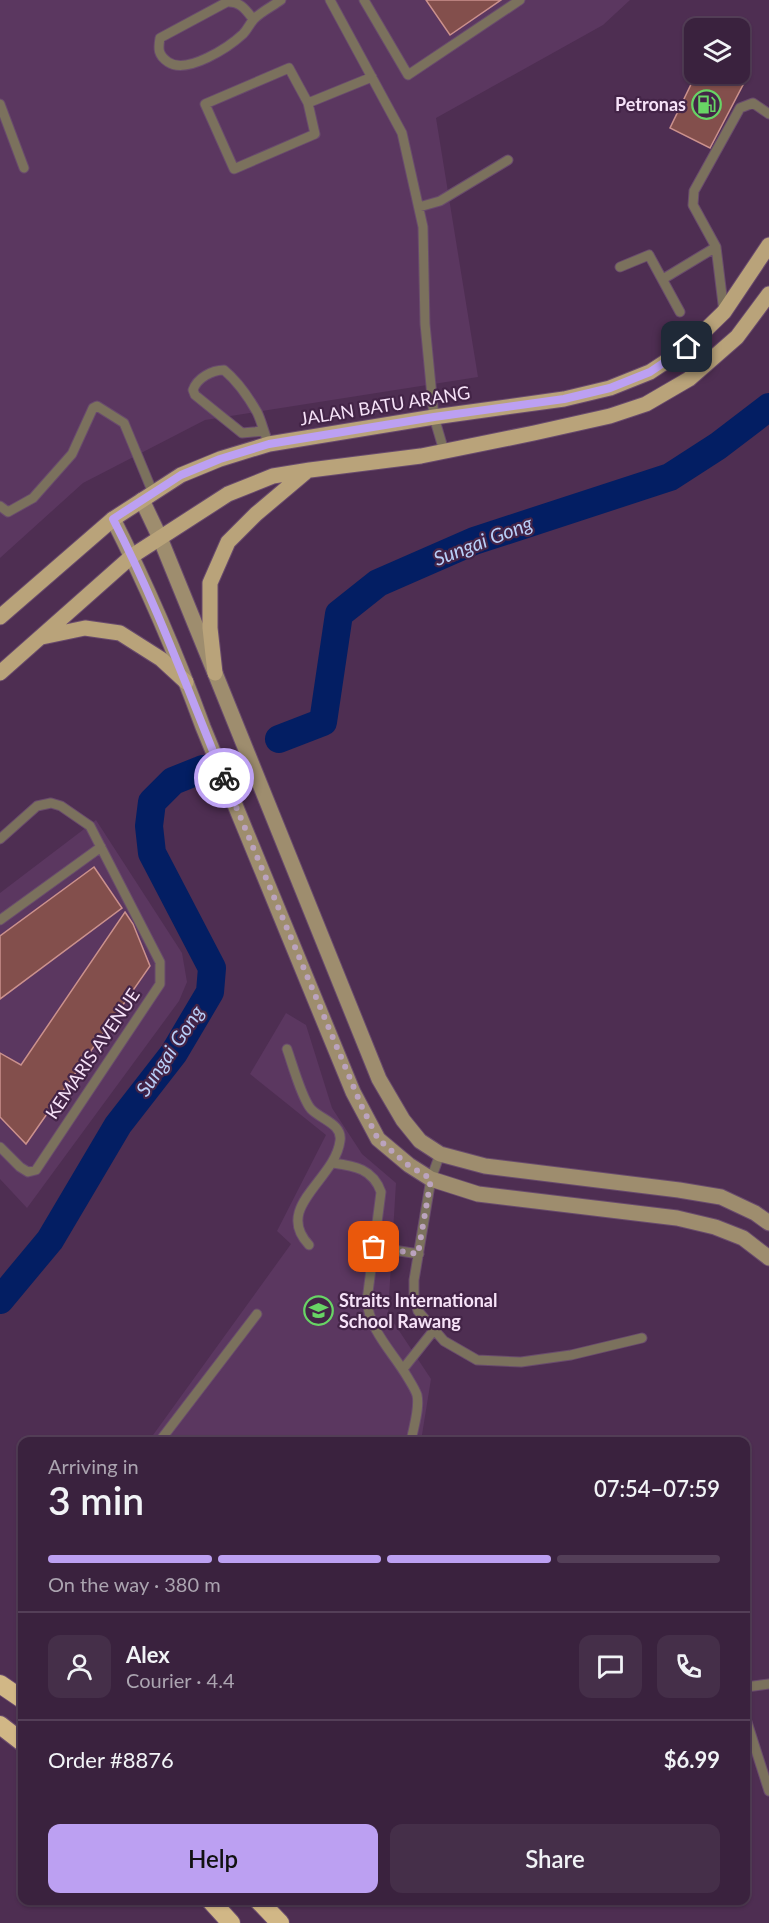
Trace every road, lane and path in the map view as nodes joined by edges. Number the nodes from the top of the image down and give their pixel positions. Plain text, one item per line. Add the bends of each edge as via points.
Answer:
1 (281, 0) edge
2 (330, 0) edge
3 (364, 0) edge
4 (520, 0) edge
5 (253, 19) junction
6 (372, 77) junction
7 (308, 103) junction
8 (0, 104) edge
9 (769, 114) edge
10 (508, 160) dead end
11 (24, 168) dead end
12 (418, 207) junction
13 (769, 245) edge
14 (716, 247) junction
15 (620, 267) dead end
16 (663, 279) junction
17 (769, 294) edge
18 (680, 312) dead end
19 (724, 312) junction
20 (434, 417) junction
21 (266, 437) junction
22 (444, 451) junction
23 (310, 470) junction
24 (148, 496) junction
25 (0, 506) edge
26 (113, 519) junction
27 (160, 538) junction
28 (132, 556) junction
29 (0, 617) edge
30 (40, 637) junction
31 (0, 673) edge
32 (215, 673) junction
33 (186, 682) junction
34 (0, 839) edge
35 (101, 847) junction
36 (0, 920) edge
37 (287, 1049) dead end
38 (0, 1147) edge
39 (440, 1154) junction
40 (333, 1163) junction
41 (431, 1179) junction
42 (769, 1223) edge
43 (309, 1245) dead end
44 (374, 1247) junction
45 (418, 1254) junction
46 (769, 1258) edge
47 (257, 1314) dead end
48 (434, 1330) junction
49 (642, 1338) dead end
50 (403, 1370) junction
51 (163, 1437) edge
52 (412, 1437) edge
53 (0, 1684) edge
54 (769, 1684) edge
55 (750, 1686) edge
56 (18, 1696) edge
57 (0, 1725) edge
58 (750, 1732) edge
59 (18, 1739) edge
60 (769, 1791) edge
61 (215, 1905) edge
62 (263, 1905) edge
63 (231, 1923) edge
64 (280, 1923) edge

1 - 5 lane
2 - 6 lane
3 - 4 lane via 408,75
5 - 5 lane via 241,5 228,2 160,38 158,49 172,64 198,63 246,32
6 - 7 lane
6 - 12 lane via 402,133
7 - 7 lane via 289,68 206,104 234,169 315,134
8 - 11 lane
9 - 14 lane via 753,103 740,108 694,191 693,205
10 - 12 lane via 440,201
12 - 20 lane via 423,227 425,324
13 - 19 main road, JALAN BATU ARANG
14 - 16 lane
14 - 19 lane
15 - 16 lane via 650,255
16 - 18 lane
17 - 22 main road via 737,337 689,380 646,404 610,416
19 - 20 main road, JALAN BATU ARANG via 687,347 650,372 610,388 564,399
20 - 21 main road, JALAN BATU ARANG
20 - 22 lane
21 - 21 lane via 258,413 224,370 216,370 196,382 195,395 242,433
21 - 24 main road, JALAN BATU ARANG via 191,471
22 - 23 main road
23 - 27 main road via 273,476 228,494
23 - 32 main road via 228,542 210,583
24 - 25 lane via 124,423 97,406 72,454 33,498 8,512
24 - 26 main road, JALAN BATU ARANG
24 - 27 street
26 - 28 street
26 - 29 main road, JALAN BATU ARANG
27 - 28 main road
27 - 32 street
28 - 30 main road
28 - 33 street
30 - 31 main road
30 - 33 main road via 85,628 120,633 161,659
32 - 39 street via 379,1079 420,1141
33 - 41 street via 354,1092 378,1139
34 - 35 lane, KEMARIS AVENUE via 37,806 51,803 90,826
35 - 36 lane
35 - 38 lane, KEMARIS AVENUE via 160,962 160,984 36,1170 28,1172 20,1167
37 - 40 lane via 310,1108 339,1134 341,1140
39 - 41 lane
39 - 42 street via 485,1166 721,1197
40 - 43 lane via 300,1206 297,1225
40 - 44 lane via 357,1166 377,1180 381,1192
41 - 45 lane
41 - 46 street via 478,1194 677,1218 743,1238
44 - 45 lane
44 - 50 lane via 368,1314
45 - 48 lane via 414,1296 418,1311
47 - 51 lane
48 - 49 lane via 444,1341 477,1360 521,1362
48 - 50 lane
50 - 52 lane via 416,1392
53 - 56 highway
54 - 55 lane
57 - 59 highway
58 - 60 lane
61 - 63 highway
62 - 64 highway

